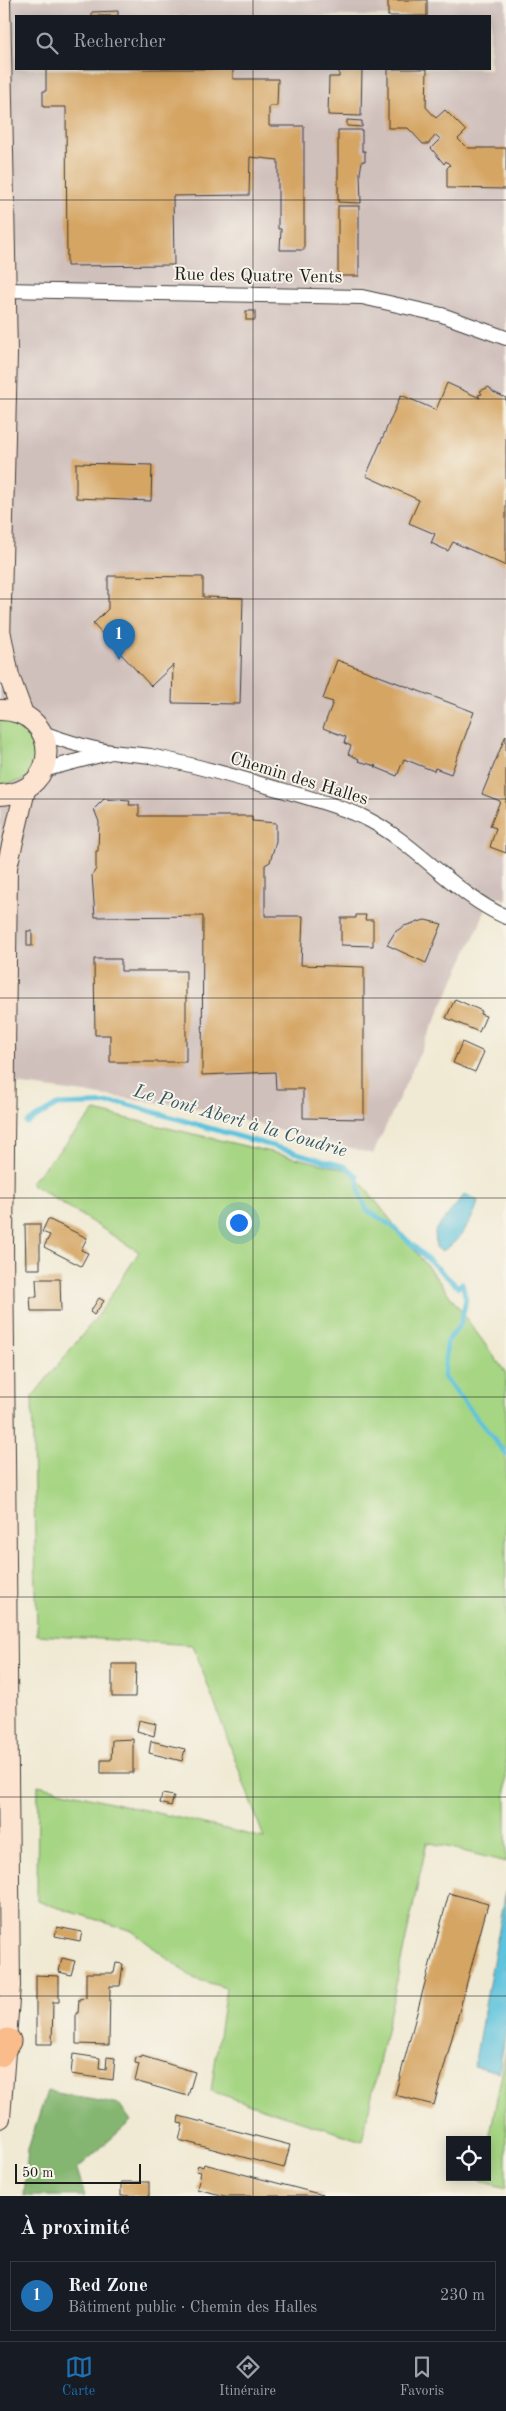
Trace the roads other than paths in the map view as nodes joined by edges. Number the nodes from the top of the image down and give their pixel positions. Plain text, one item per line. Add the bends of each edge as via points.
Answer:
1 (0, 0) edge
2 (4, 290) junction
3 (506, 338) edge
4 (1, 638) edge
5 (0, 710) edge
6 (23, 714) junction
7 (43, 733) junction
8 (112, 752) junction
9 (43, 770) junction
10 (25, 790) junction
11 (0, 795) edge
12 (0, 837) edge
13 (7, 867) junction
14 (506, 917) edge
15 (4, 2048) edge
16 (0, 2118) edge

1 - 2 main road
2 - 3 street, Rue des Quatre Vents via 362,297 442,315
2 - 4 main road via 7,354
4 - 6 main road via 9,676
5 - 6 main road
6 - 7 main road
7 - 8 street, Chemin des Halles
7 - 9 main road via 47,758
8 - 9 street, Chemin des Halles
8 - 14 street, Chemin des Halles via 150,756 231,776 359,815 402,841 480,904
9 - 10 main road via 36,782
10 - 11 main road via 13,795
10 - 13 main road
12 - 13 main road
13 - 15 main road via 2,1245 10,1908
15 - 16 main road

